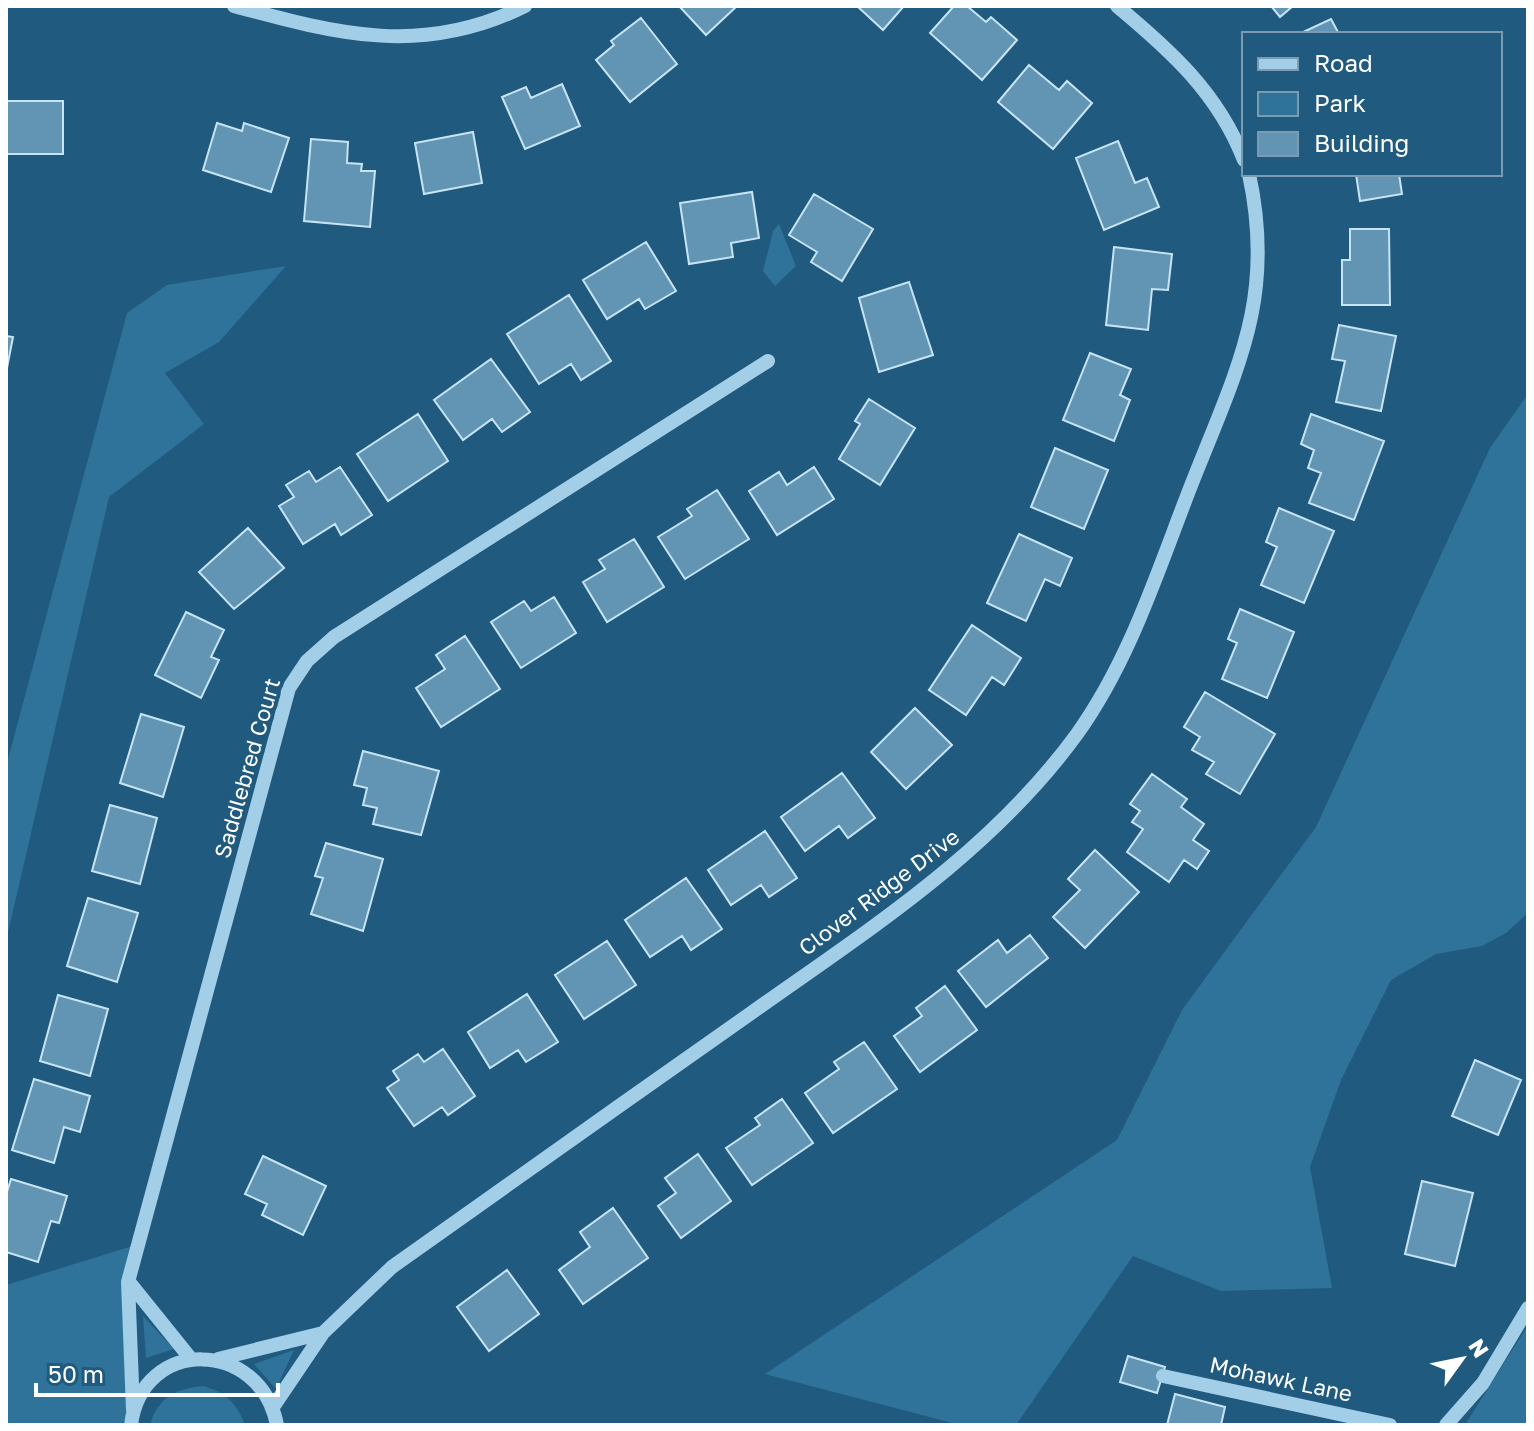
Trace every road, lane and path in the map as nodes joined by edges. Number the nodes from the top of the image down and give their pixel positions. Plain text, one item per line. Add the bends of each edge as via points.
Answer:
1 (234, 6) edge
2 (525, 6) edge
3 (1117, 6) edge
4 (1242, 155) edge
5 (1249, 176) edge
6 (768, 361) dead end
7 (128, 1282) junction
8 (1528, 1308) edge
9 (323, 1333) junction
10 (191, 1359) junction
11 (217, 1359) junction
12 (1163, 1376) dead end
13 (273, 1407) junction
14 (132, 1417) edge
15 (277, 1425) edge
16 (1390, 1425) edge
17 (1446, 1425) edge

1 - 2 street via 359,37 408,38 481,25
3 - 4 street via 1176,56 1207,91
5 - 9 street, Clover Ridge Drive via 1260,248 1255,305 1238,369 1120,662 1068,744 1022,802 937,881 392,1267
6 - 7 street, Saddlebred Court via 334,637 307,661 289,688
7 - 10 street
7 - 14 street, Saddlebred Court
8 - 17 street via 1483,1383
9 - 11 street, Clover Ridge Drive
9 - 13 street, Clover Ridge Drive
10 - 11 street, Clover Ridge Drive
10 - 14 street, Clover Ridge Drive via 164,1369 145,1387
11 - 13 street, Clover Ridge Drive via 241,1368 261,1385
12 - 16 street, Mohawk Lane
13 - 15 street, Clover Ridge Drive

